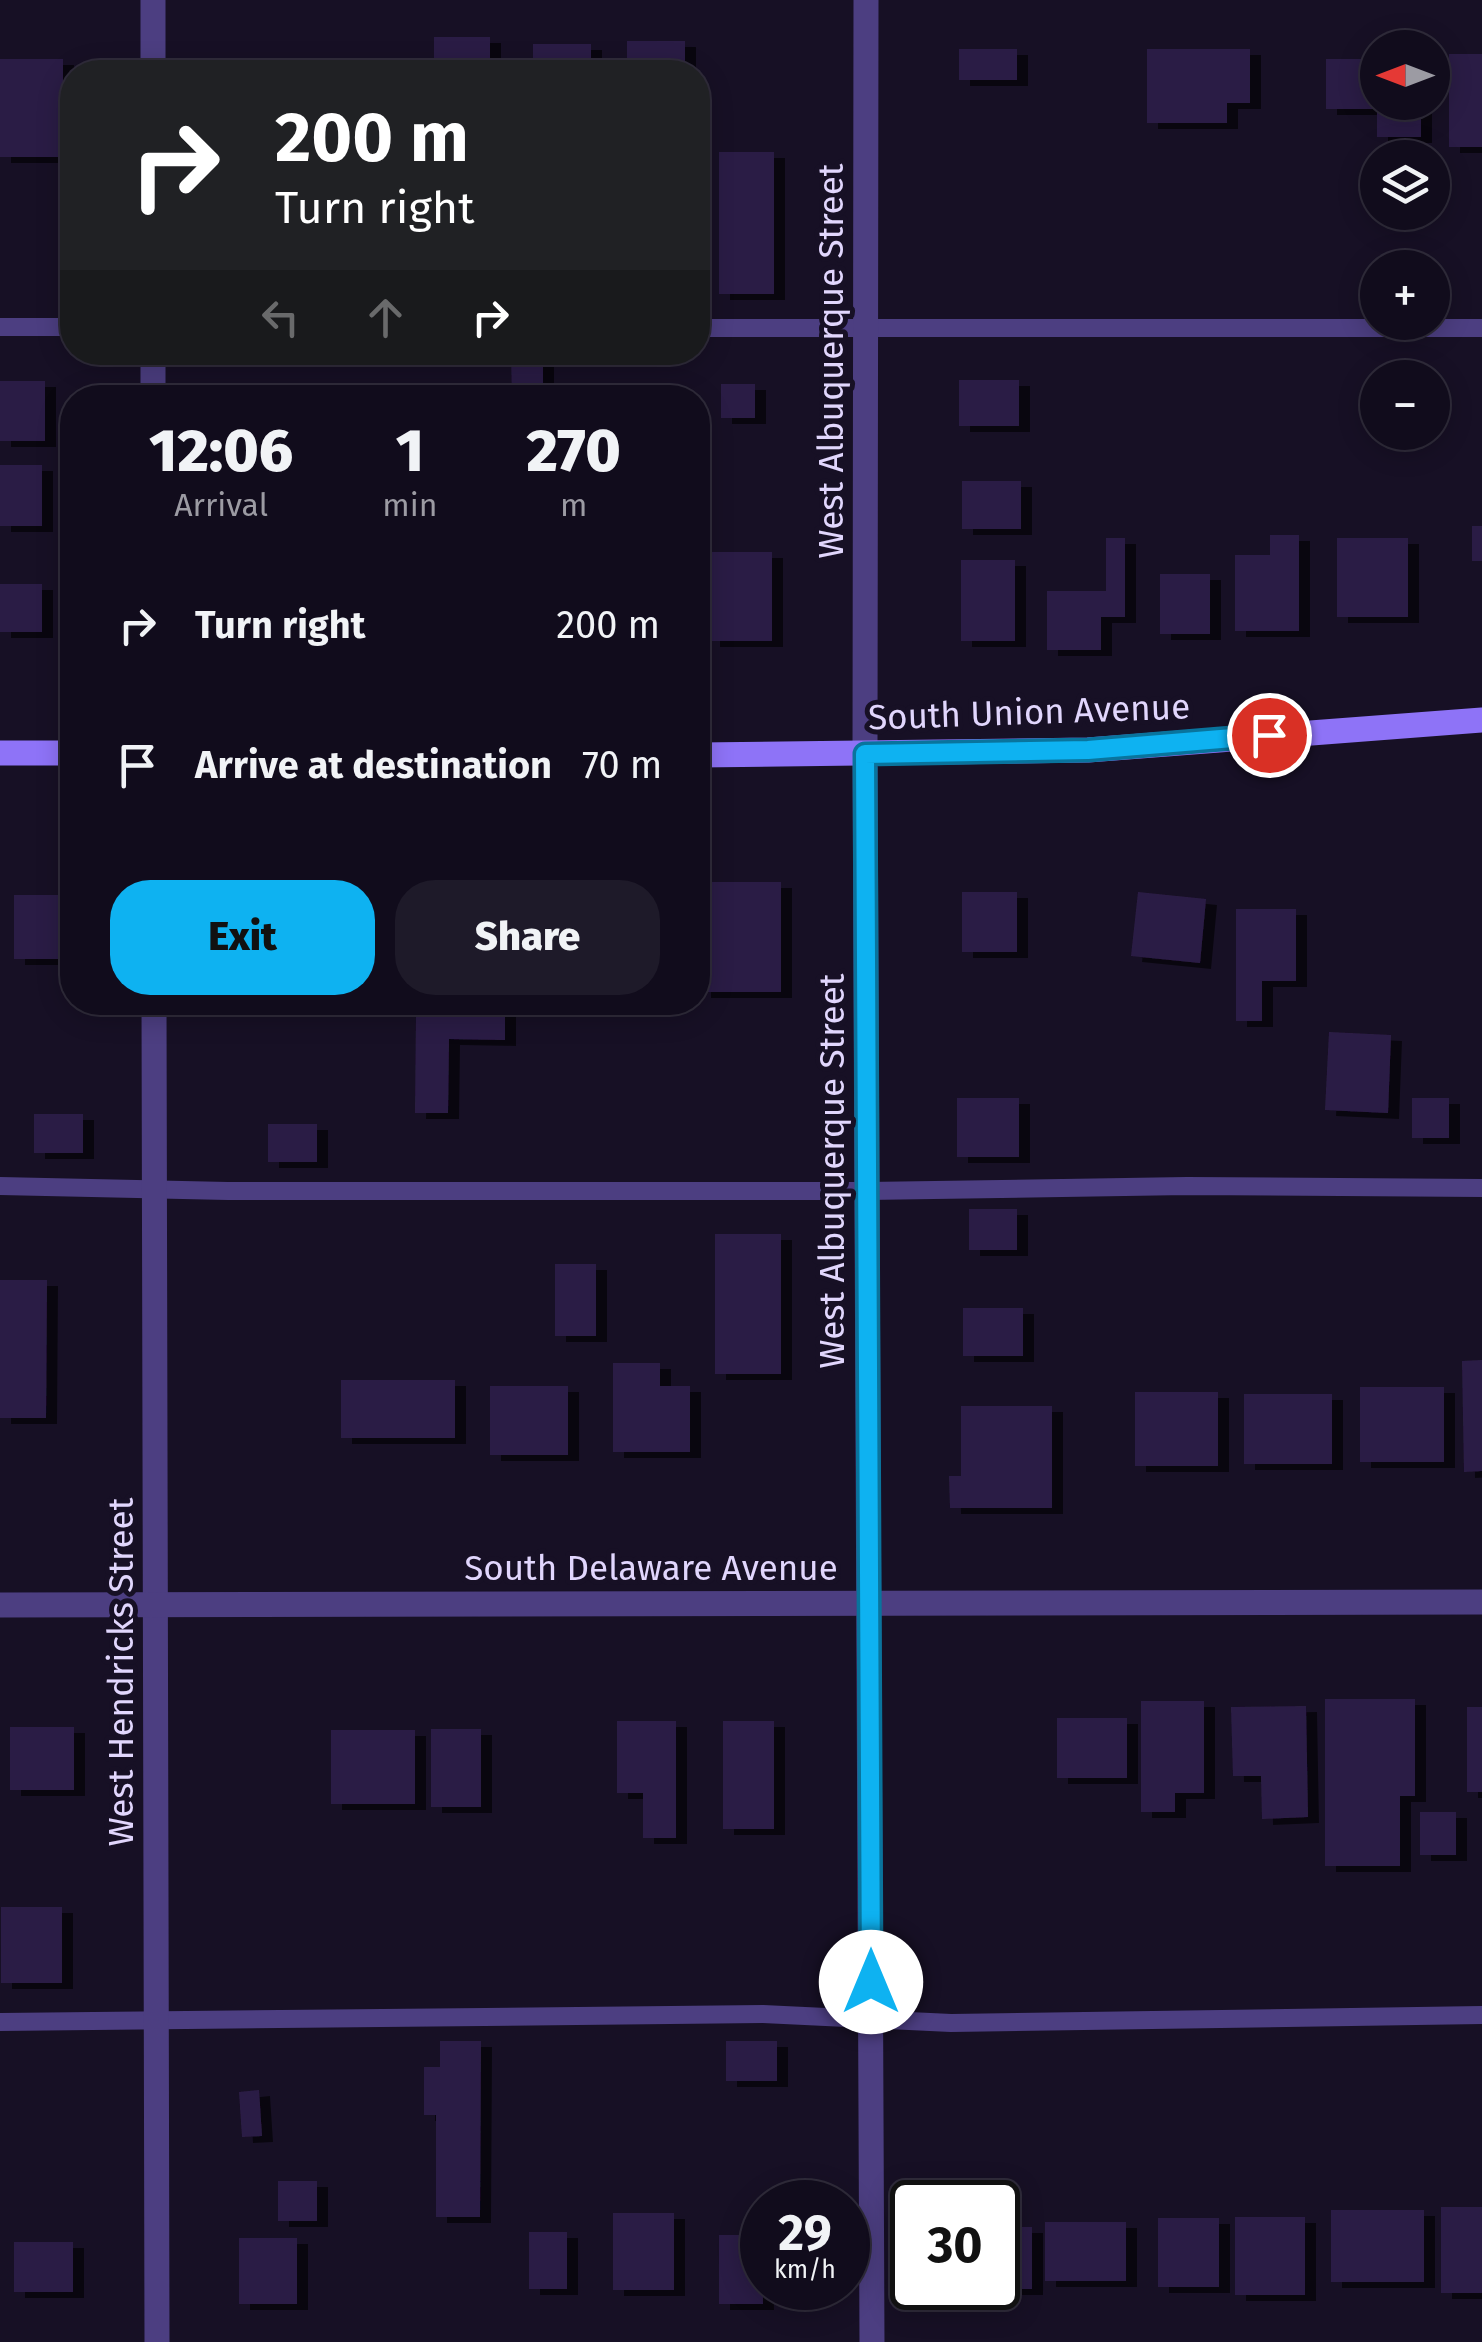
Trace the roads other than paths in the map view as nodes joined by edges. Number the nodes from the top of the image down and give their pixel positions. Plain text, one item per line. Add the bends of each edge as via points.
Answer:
1 (153, 0) edge
2 (866, 0) edge
3 (153, 60) edge
4 (0, 327) edge
5 (60, 327) edge
6 (710, 328) edge
7 (1482, 328) edge
8 (866, 329) junction
9 (1482, 720) edge
10 (0, 752) edge
11 (60, 752) edge
12 (865, 754) junction
13 (710, 755) edge
14 (154, 1015) edge
15 (0, 1186) edge
16 (154, 1188) junction
17 (1482, 1188) edge
18 (867, 1191) junction
19 (869, 1602) junction
20 (1482, 1602) edge
21 (0, 1605) edge
22 (156, 1605) junction
23 (1482, 2016) edge
24 (871, 2020) junction
25 (0, 2022) edge
26 (157, 2022) junction
27 (157, 2342) edge
28 (872, 2342) edge

1 - 3 street
2 - 8 street, West Albuquerque Street
4 - 5 lane
6 - 8 lane
7 - 8 lane
8 - 12 street, West Albuquerque Street
9 - 12 main road, South Union Avenue via 1088,750
10 - 11 main road
12 - 13 main road, South Union Avenue
12 - 18 street, West Albuquerque Street
14 - 16 street, West Hendricks Street
15 - 16 lane
16 - 18 lane
16 - 22 street, West Hendricks Street
17 - 18 lane
18 - 19 street, West Albuquerque Street
19 - 20 street, South Delaware Avenue
19 - 22 street, South Delaware Avenue
19 - 24 street, West Albuquerque Street
21 - 22 street, South Delaware Avenue
22 - 26 street, West Hendricks Street
23 - 24 lane
24 - 26 lane via 763,2014
24 - 28 street, West Albuquerque Street
25 - 26 lane
26 - 27 street, West Hendricks Street

